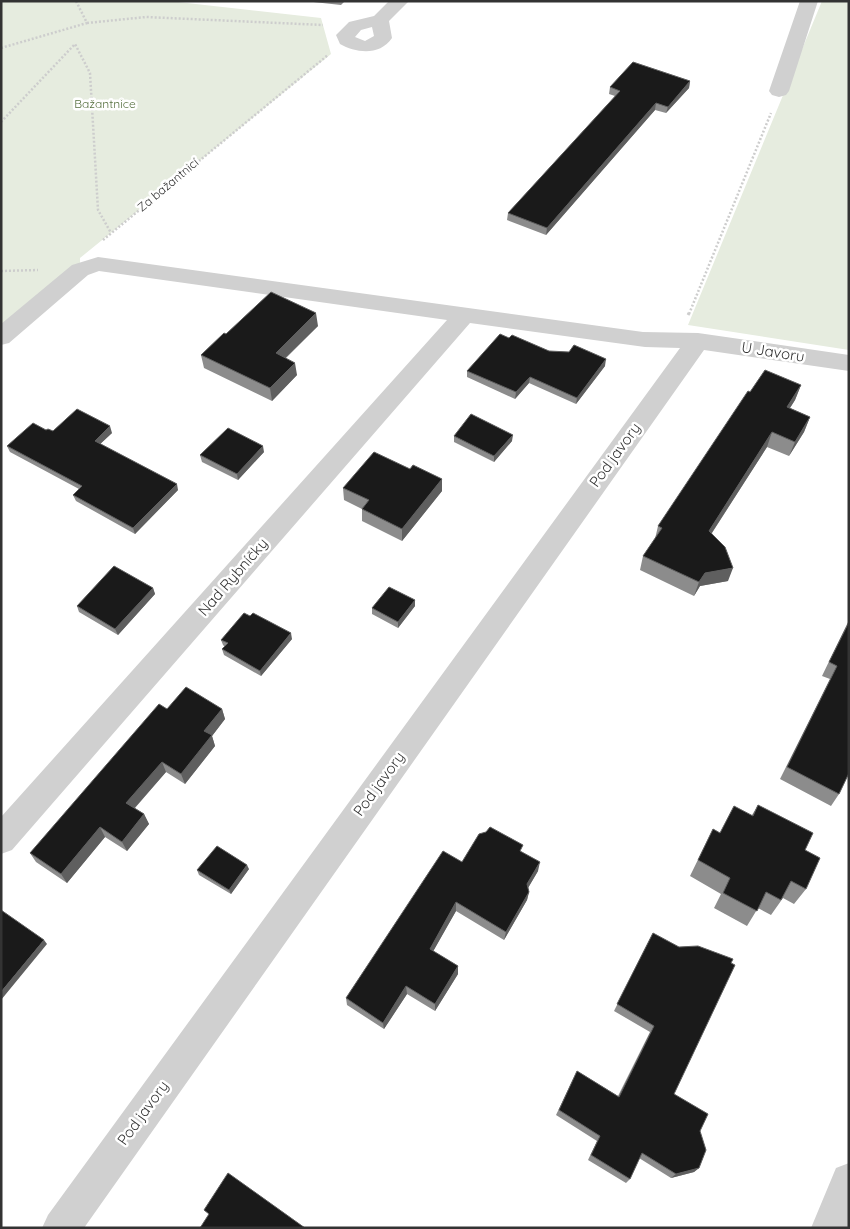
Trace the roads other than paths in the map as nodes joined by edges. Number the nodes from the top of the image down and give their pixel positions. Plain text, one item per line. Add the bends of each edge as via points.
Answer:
1 (400, 1) edge
2 (809, 1) edge
3 (351, 33) road end
4 (779, 91) road end
5 (465, 314) junction
6 (1, 336) edge
7 (686, 341) junction
8 (849, 363) edge
9 (1, 840) edge
10 (849, 1181) edge
11 (61, 1228) edge
12 (830, 1228) edge

1 - 3 street via 380,20 383,38 378,44 356,46
2 - 4 street
5 - 6 street, U Javoru via 98,264 80,270
5 - 7 street, U Javoru
5 - 9 street, Nad Rybníčky
7 - 8 street, U Javoru
7 - 11 street, Pod javory
10 - 12 street

